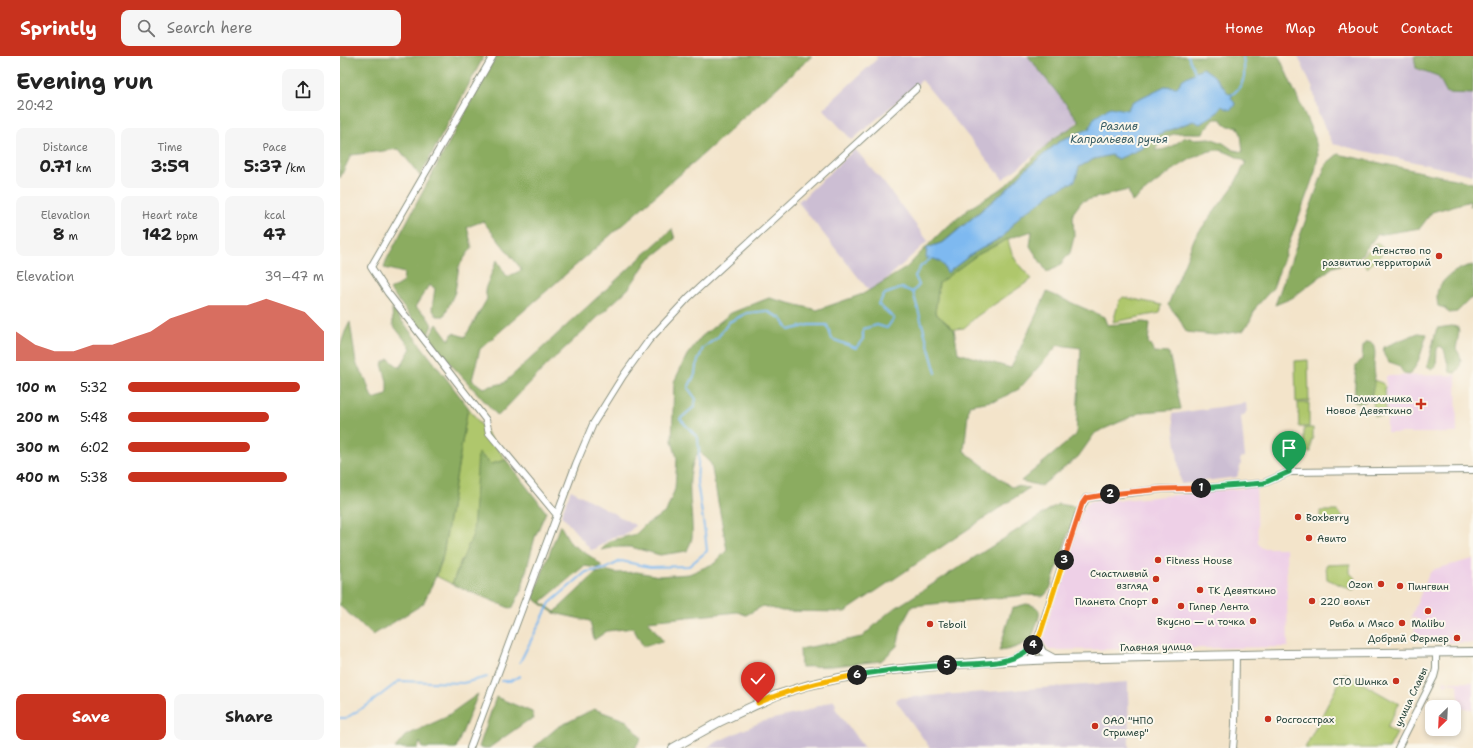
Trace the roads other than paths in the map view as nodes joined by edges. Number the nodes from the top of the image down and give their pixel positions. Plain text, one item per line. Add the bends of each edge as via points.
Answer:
1 (493, 56) edge
2 (917, 88) dead end
3 (1473, 470) edge
4 (557, 515) junction
5 (1040, 635) junction
6 (1038, 642) junction
7 (1436, 652) junction
8 (1473, 652) edge
9 (1236, 655) junction
10 (1057, 659) junction
11 (1031, 660) junction
12 (998, 662) junction
13 (470, 748) edge
14 (673, 748) edge
15 (1233, 748) edge
16 (1398, 748) edge

1 - 4 street via 371,267 388,293 486,420 489,433
2 - 4 street via 689,297 649,340 593,424
3 - 5 street via 1289,472 1264,483 1162,489 1086,498 1078,515
4 - 13 street
5 - 6 street
5 - 12 street via 1025,653
6 - 10 street via 1048,656
6 - 11 street
7 - 8 main road, Главная улица
7 - 9 main road, Главная улица
7 - 16 street, улица Славы via 1434,676
9 - 10 main road, Главная улица
9 - 15 street
10 - 11 main road, Главная улица
11 - 12 main road, Главная улица
12 - 14 main road, Главная улица via 892,670 808,685 777,695 721,721

